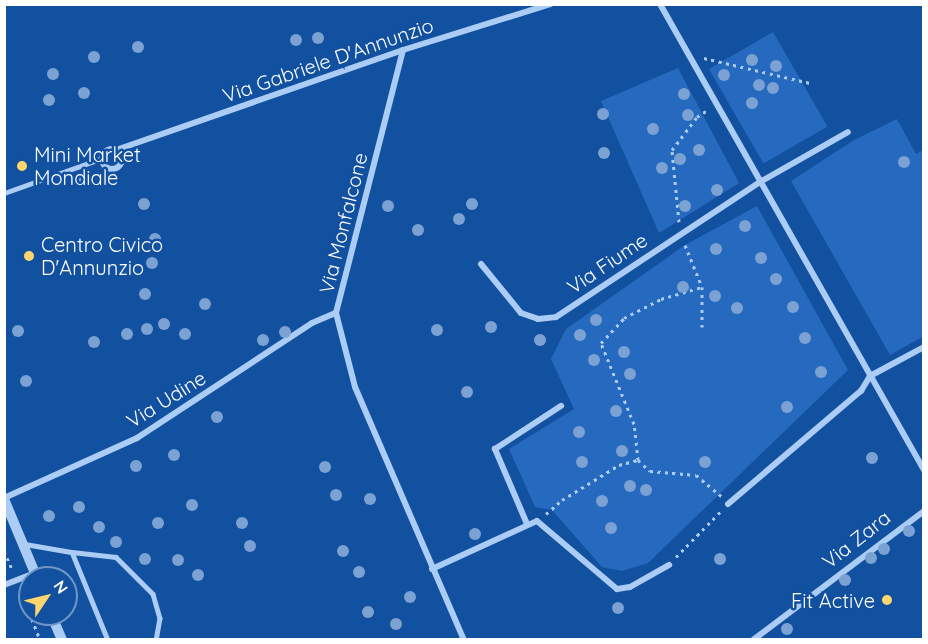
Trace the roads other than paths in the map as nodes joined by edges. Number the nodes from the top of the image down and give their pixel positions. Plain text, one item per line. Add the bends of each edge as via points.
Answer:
1 (551, 4) edge
2 (660, 4) edge
3 (403, 50) junction
4 (848, 132) dead end
5 (116, 150) junction
6 (102, 158) junction
7 (760, 182) junction
8 (4, 193) edge
9 (481, 264) dead end
10 (336, 313) junction
11 (924, 346) edge
12 (870, 376) junction
13 (561, 406) dead end
14 (924, 470) edge
15 (4, 498) edge
16 (728, 504) road end
17 (924, 511) edge
18 (527, 524) junction
19 (23, 544) junction
20 (72, 552) junction
21 (669, 565) road end
22 (32, 566) edge
23 (432, 569) junction
24 (18, 580) edge
25 (4, 585) edge
26 (108, 639) edge
27 (156, 639) edge
28 (464, 639) edge
29 (753, 639) edge

1 - 3 street, Via Gabriele D'Annunzio
2 - 7 street
3 - 5 street, Via Gabriele D'Annunzio
3 - 10 street, Via Monfalcone
4 - 7 street, Via Fiume
5 - 6 street, Via Gabriele D'Annunzio via 107,150
5 - 6 street, Via Gabriele D'Annunzio via 122,158 118,167 109,168
6 - 8 street, Via Gabriele D'Annunzio
7 - 9 street, Via Fiume via 556,317 538,319 521,314
7 - 12 street
10 - 15 street, Via Udine via 312,323 137,438
10 - 23 street, Via Monfalcone via 354,387
11 - 12 street
12 - 14 street
12 - 16 street via 861,391
13 - 18 street via 495,449
15 - 19 street
17 - 29 street, Via Zara
18 - 21 street via 537,521 617,589
18 - 23 street
19 - 20 lane
19 - 22 street
20 - 26 lane
20 - 27 lane via 116,558 153,594 159,618
23 - 28 street, Via Monfalcone
24 - 25 street

